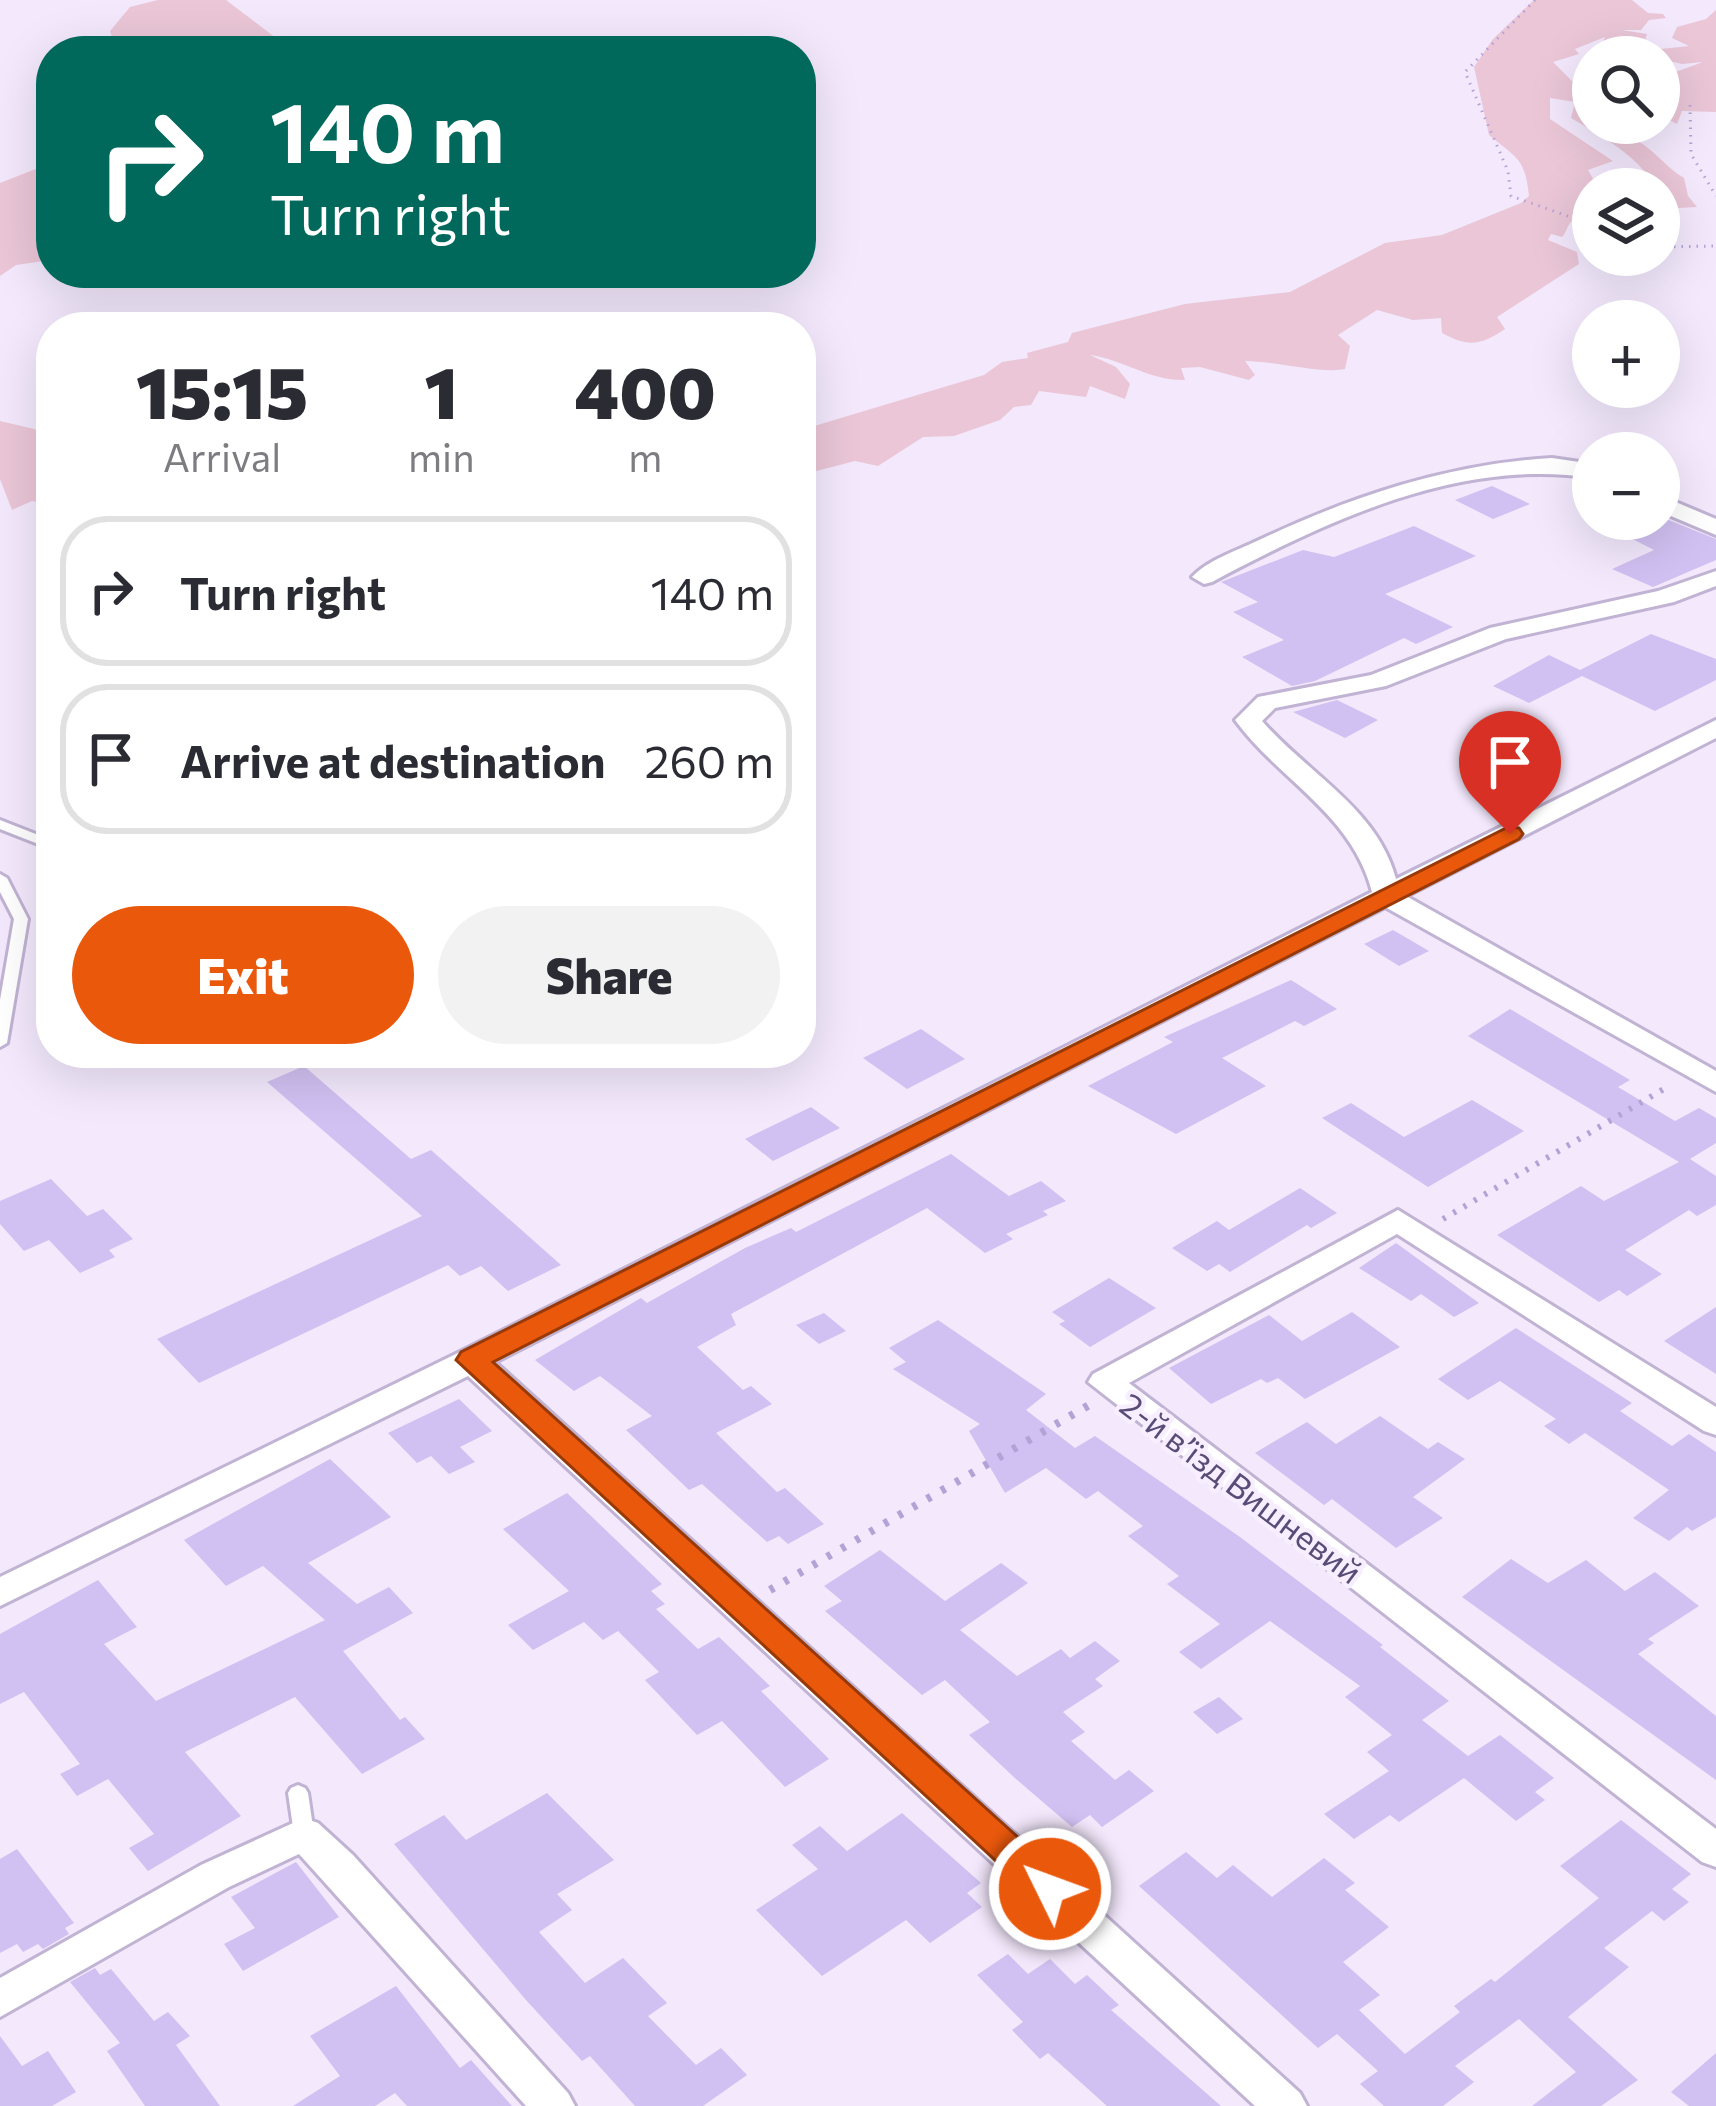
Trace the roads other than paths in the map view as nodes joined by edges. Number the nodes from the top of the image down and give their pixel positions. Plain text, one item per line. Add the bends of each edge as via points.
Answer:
1 (1572, 467) edge
2 (1680, 512) edge
3 (1716, 528) edge
4 (1204, 577) dead end
5 (1716, 578) edge
6 (1716, 728) edge
7 (0, 824) edge
8 (36, 839) edge
9 (0, 878) edge
10 (1388, 897) junction
11 (0, 1043) edge
12 (1705, 1077) edge
13 (472, 1360) junction
14 (1716, 1423) edge
15 (0, 1593) edge
16 (1716, 1851) edge
17 (0, 1999) edge
18 (554, 2106) edge
19 (1286, 2106) edge

1 - 4 street via 1522,464 1436,483 1288,533
2 - 3 street
5 - 10 street via 1665,598 1499,633 1376,681 1267,702 1249,720 1272,752 1330,796 1370,841
6 - 10 street
7 - 8 lane
9 - 11 lane via 21,919
10 - 12 street
10 - 13 street
13 - 15 street
13 - 19 street
14 - 16 street, 2-й вʼїзд Вишневий via 1399,1220 1105,1382
17 - 18 street via 215,1876 301,1813

